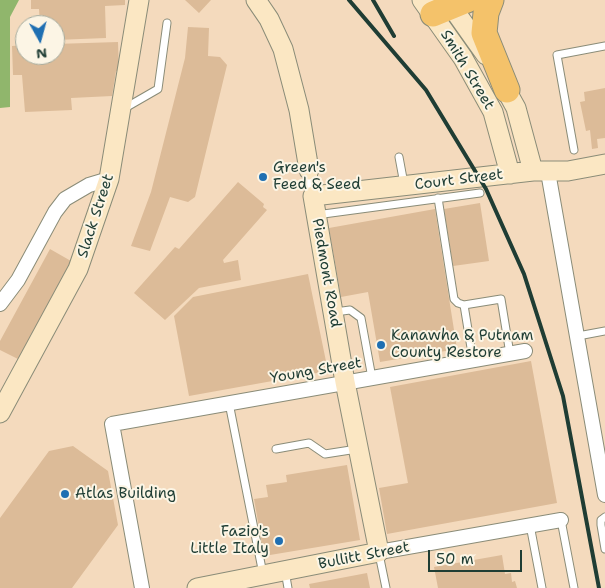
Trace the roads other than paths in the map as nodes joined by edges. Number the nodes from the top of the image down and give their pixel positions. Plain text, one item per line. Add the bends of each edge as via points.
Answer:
1 (139, 0) edge
2 (256, 0) edge
3 (492, 0) edge
4 (444, 4) edge
5 (167, 23) dead end
6 (605, 46) edge
7 (507, 90) junction
8 (122, 110) junction
9 (574, 150) dead end
10 (399, 157) dead end
11 (605, 164) edge
12 (309, 170) joint
13 (540, 172) junction
14 (510, 174) junction
15 (109, 179) junction
16 (404, 186) junction
17 (480, 193) dead end
18 (313, 196) junction
19 (438, 198) junction
20 (316, 215) junction
21 (0, 304) edge
22 (464, 305) junction
23 (333, 312) junction
24 (605, 331) edge
25 (578, 336) junction
26 (525, 351) dead end
27 (510, 354) junction
28 (473, 360) junction
29 (372, 378) junction
30 (345, 382) junction
31 (229, 403) junction
32 (0, 413) edge
33 (358, 449) junction
34 (276, 450) dead end
35 (605, 496) edge
36 (605, 517) edge
37 (561, 520) joint
38 (530, 525) junction
39 (605, 549) edge
40 (379, 552) junction
41 (263, 575) junction
42 (286, 579) edge
43 (239, 584) edge
44 (142, 588) edge
45 (197, 588) edge
46 (386, 588) edge
47 (542, 588) edge
48 (574, 588) edge

1 - 8 street, Slack Street
2 - 12 street, Piedmont Road via 283,49 297,102
3 - 7 highway via 486,13 484,33
4 - 7 street, Smith Street
4 - 14 street, Smith Street via 463,58 493,112
5 - 8 lane via 158,89
6 - 9 lane via 557,55
7 - 13 street, Smith Street
8 - 15 street, Slack Street
10 - 16 lane
11 - 13 street, Court Street
12 - 18 street, Piedmont Road
13 - 14 street, Court Street
13 - 25 street
14 - 16 street, Court Street
15 - 21 street via 89,185 64,199 18,280
15 - 32 street, Slack Street via 78,269
16 - 18 street, Court Street
17 - 19 lane
18 - 20 street, Piedmont Road
19 - 20 lane
19 - 22 lane via 454,299
20 - 23 street, Piedmont Road
22 - 27 lane via 501,299
22 - 28 lane
23 - 29 lane via 350,310 361,318
23 - 30 street, Piedmont Road
24 - 25 lane
25 - 35 street
26 - 27 street, Young Street
27 - 28 street, Young Street
28 - 29 street, Young Street
29 - 30 street, Young Street
30 - 31 street, Young Street
30 - 33 street, Piedmont Road
31 - 41 lane
31 - 44 street, Young Street via 112,424
33 - 34 lane via 326,454 309,443
33 - 40 street, Piedmont Road
36 - 39 lane via 601,520
37 - 38 street, Bullitt Street
37 - 48 lane
38 - 40 street, Bullitt Street
38 - 47 lane
40 - 42 street, Bullitt Street
40 - 46 lane
41 - 42 street, Bullitt Street
41 - 43 street, Bullitt Street
43 - 45 street, Bullitt Street

